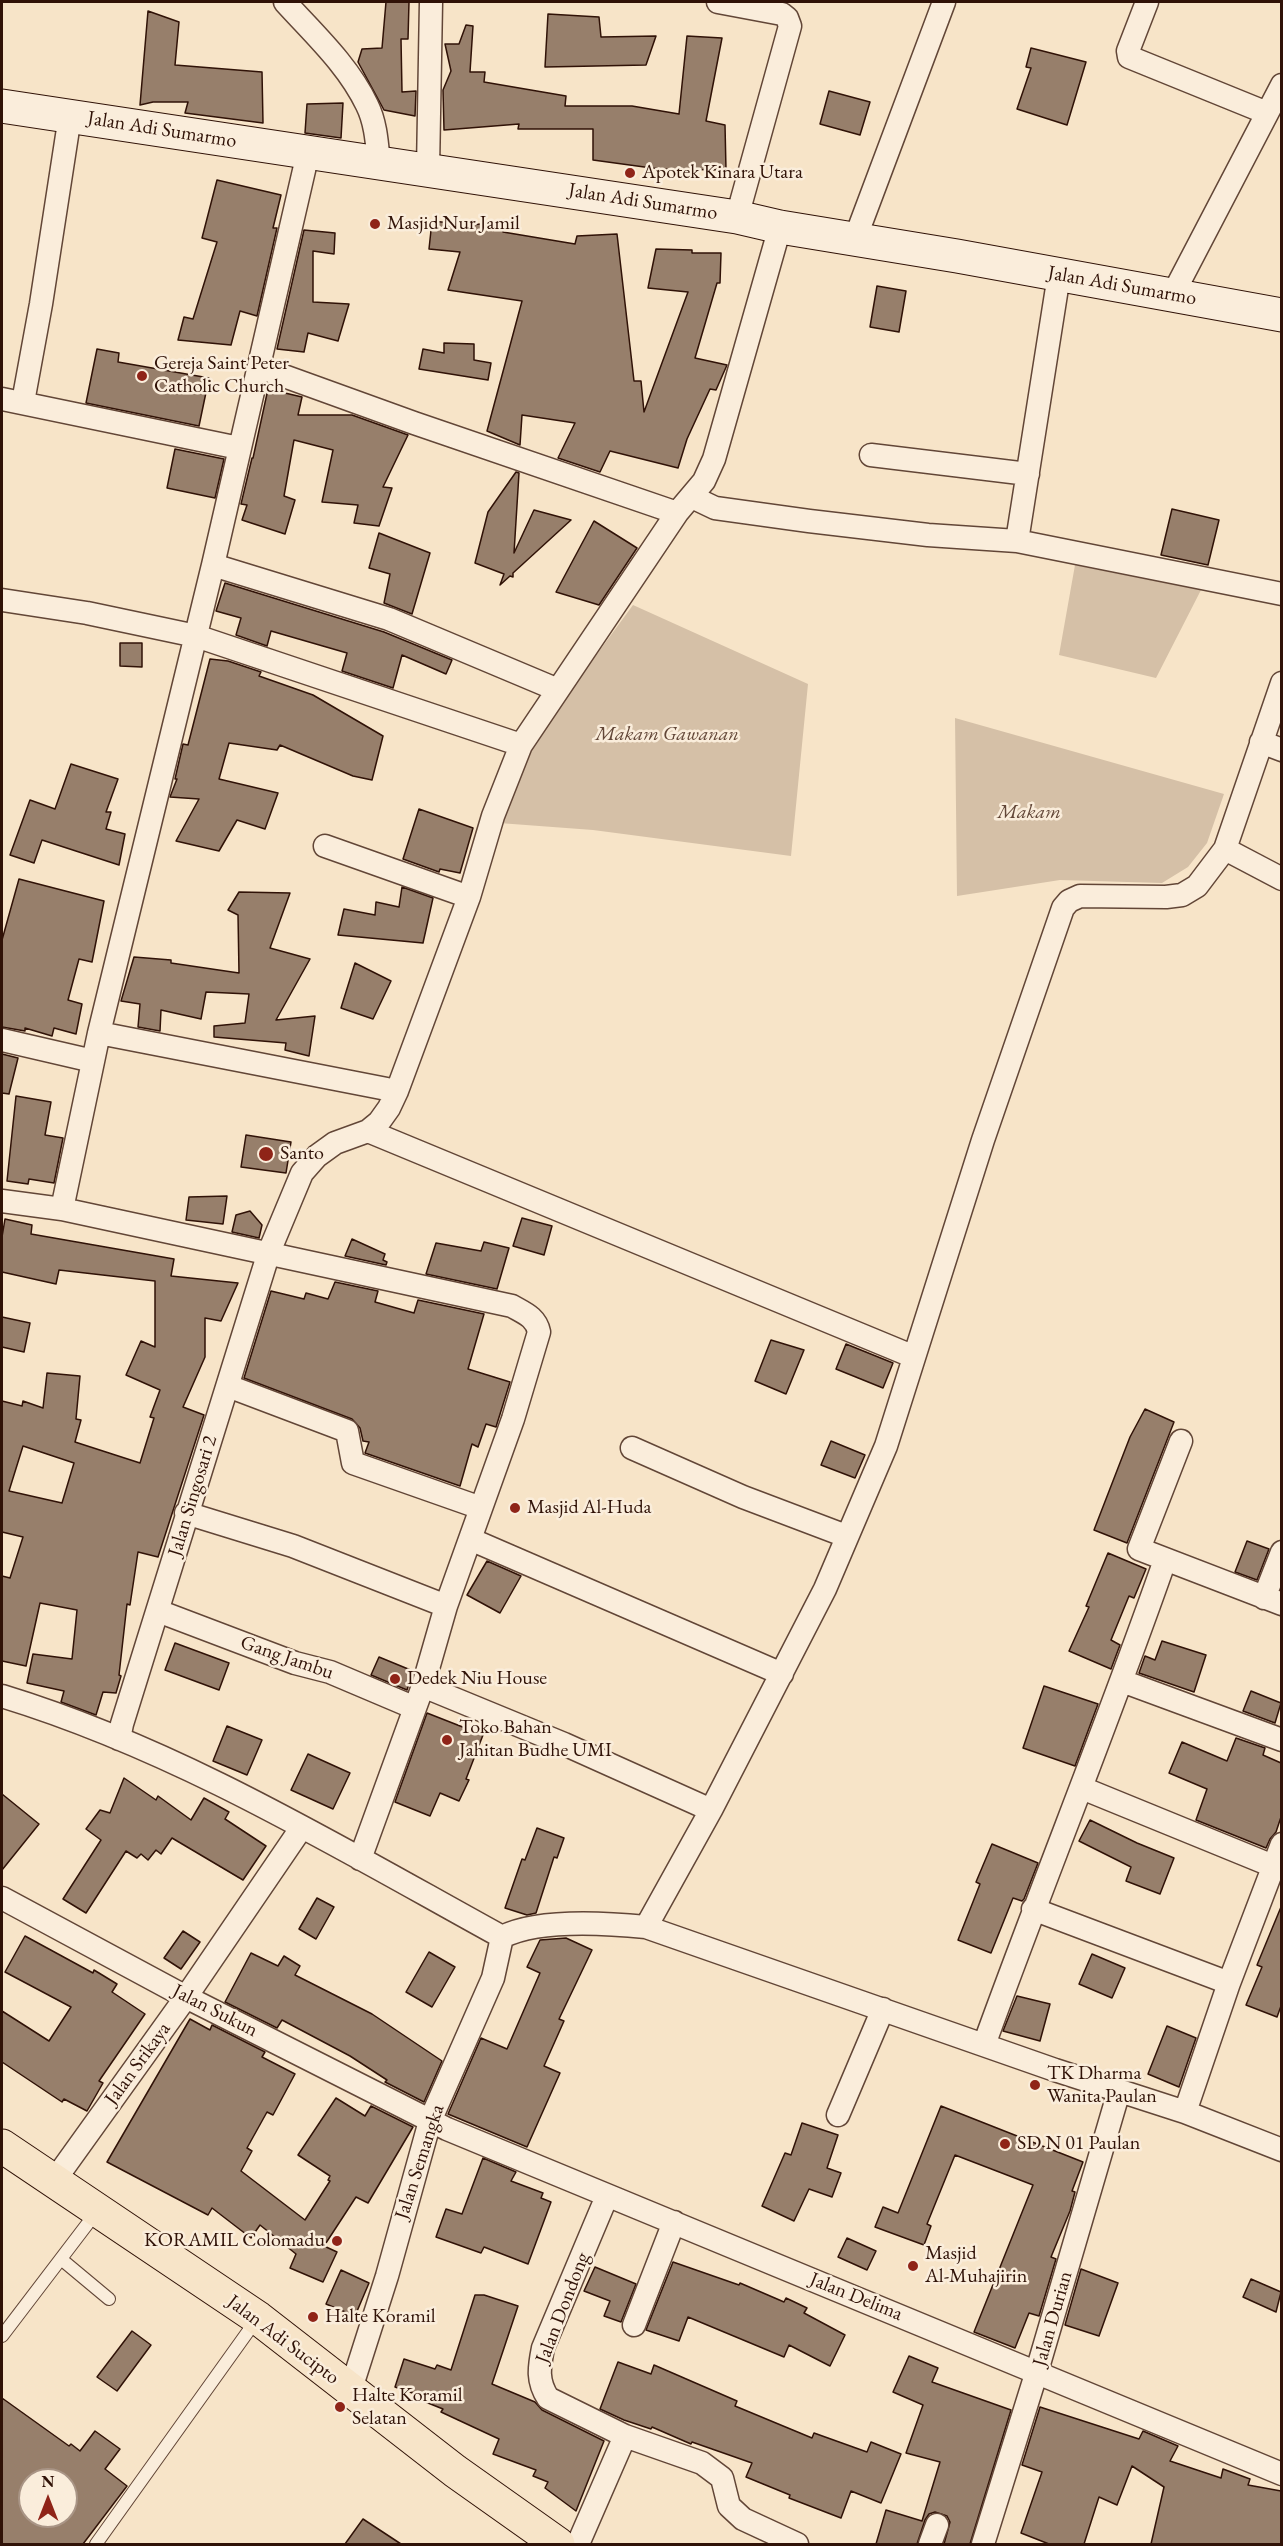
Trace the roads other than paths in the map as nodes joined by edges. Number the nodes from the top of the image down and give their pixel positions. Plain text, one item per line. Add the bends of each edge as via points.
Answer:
1 (285, 2) edge
2 (431, 2) edge
3 (718, 2) edge
4 (945, 2) edge
5 (1147, 2) edge
6 (776, 7) edge
7 (1281, 85) edge
8 (2, 106) edge
9 (1267, 112) junction
10 (70, 116) junction
11 (308, 153) junction
12 (379, 164) junction
13 (428, 169) junction
14 (737, 217) junction
15 (780, 227) junction
16 (855, 239) junction
17 (1059, 275) junction
18 (1173, 294) junction
19 (1281, 315) edge
20 (259, 367) junction
21 (12, 400) edge
22 (239, 448) junction
23 (872, 456) dead end
24 (1028, 474) junction
25 (684, 505) junction
26 (1017, 541) junction
27 (213, 565) junction
28 (1281, 594) edge
29 (2, 600) edge
30 (196, 636) junction
31 (1281, 683) edge
32 (558, 690) junction
33 (521, 745) junction
34 (1271, 746) edge
35 (325, 846) dead end
36 (1225, 849) junction
37 (1281, 879) edge
38 (469, 897) junction
39 (99, 1033) junction
40 (2, 1040) edge
41 (93, 1061) junction
42 (397, 1091) junction
43 (368, 1131) junction
44 (2, 1201) edge
45 (62, 1209) junction
46 (268, 1252) junction
47 (912, 1356) junction
48 (228, 1386) junction
49 (1181, 1442) dead end
50 (632, 1448) dead end
51 (481, 1508) junction
52 (186, 1513) junction
53 (846, 1536) junction
54 (470, 1539) junction
55 (1281, 1552) edge
56 (1165, 1560) junction
57 (1273, 1601) edge
58 (447, 1606) junction
59 (158, 1611) junction
60 (782, 1674) junction
61 (1122, 1681) junction
62 (423, 1686) junction
63 (2, 1696) edge
64 (415, 1708) junction
65 (119, 1739) junction
66 (1281, 1740) edge
67 (1082, 1788) junction
68 (711, 1810) junction
69 (302, 1827) junction
70 (1281, 1844) edge
71 (360, 1859) junction
72 (1273, 1866) junction
73 (2, 1898) edge
74 (1033, 1909) junction
75 (646, 1927) junction
76 (501, 1937) junction
77 (1229, 1983) junction
78 (186, 1997) junction
79 (883, 2009) junction
80 (984, 2045) junction
81 (1119, 2091) junction
82 (1185, 2112) junction
83 (838, 2115) dead end
84 (430, 2121) junction
85 (2, 2146) edge
86 (1281, 2150) edge
87 (54, 2181) junction
88 (607, 2196) junction
89 (98, 2210) junction
90 (674, 2222) junction
91 (61, 2259) junction
92 (109, 2299) dead end
93 (258, 2318) junction
94 (634, 2325) dead end
95 (2, 2336) edge
96 (1037, 2371) junction
97 (350, 2391) junction
98 (625, 2436) junction
99 (1281, 2474) edge
100 (96, 2544) edge
101 (558, 2544) edge
102 (578, 2544) edge
103 (797, 2544) edge
104 (983, 2544) edge

1 - 12 street via 339,61 367,105
2 - 13 street
3 - 6 street
4 - 16 street
5 - 9 street via 1129,57
6 - 14 street via 790,26
7 - 9 street
8 - 10 main road, Jalan Adi Sumarmo
9 - 18 street
10 - 11 main road, Jalan Adi Sumarmo
10 - 21 street
11 - 12 main road, Jalan Adi Sumarmo
11 - 20 street
12 - 13 main road, Jalan Adi Sumarmo
13 - 14 main road, Jalan Adi Sumarmo
14 - 15 main road, Jalan Adi Sumarmo
15 - 16 main road, Jalan Adi Sumarmo
15 - 25 street via 714,459 704,481
16 - 17 main road, Jalan Adi Sumarmo
17 - 18 main road, Jalan Adi Sumarmo
17 - 24 street
18 - 19 main road, Jalan Adi Sumarmo
20 - 22 street
20 - 25 street via 414,423
21 - 22 street
22 - 27 street
23 - 24 street
24 - 26 street
25 - 26 street via 928,535
25 - 32 street
26 - 28 street
27 - 30 street
27 - 32 street via 389,619
29 - 30 street
30 - 33 street
30 - 39 street
31 - 34 street
32 - 33 street
33 - 38 street via 493,816
34 - 36 street
35 - 38 street
36 - 37 street
36 - 47 street via 1197,886 1182,895 1080,896 1064,908
38 - 42 street
39 - 41 street
39 - 42 street
40 - 41 street
41 - 45 street
42 - 43 street via 380,1122
43 - 46 street, Jalan Singosari 2 via 335,1143 302,1173
43 - 47 street
44 - 45 street
45 - 46 street
46 - 48 street, Jalan Singosari 2
46 - 51 street via 512,1306 531,1316 539,1332
47 - 53 street via 886,1446
48 - 51 street via 347,1431 353,1463
48 - 52 street, Jalan Singosari 2
49 - 56 street via 1138,1549
50 - 53 street via 743,1497
51 - 54 street
52 - 58 street via 293,1546
52 - 59 street, Jalan Singosari 2
53 - 60 street
54 - 58 street
54 - 60 street
55 - 57 street
56 - 57 street
56 - 61 street
58 - 62 street
59 - 64 street, Gang Jambu via 330,1672
59 - 65 street, Jalan Singosari 2
60 - 68 street
61 - 66 street
61 - 67 street
62 - 64 street
62 - 68 street
63 - 65 street
64 - 71 street
65 - 69 street via 219,1783
67 - 72 street
67 - 74 street
68 - 75 street
69 - 71 street
69 - 78 street, Jalan Srikaya
70 - 72 street
71 - 76 street
72 - 77 street
73 - 78 street, Jalan Sukun
74 - 77 street
74 - 80 street
75 - 76 street via 548,1926 526,1928
75 - 79 street
76 - 84 street, Jalan Semangka via 490,1987
77 - 82 street
78 - 84 street, Jalan Sukun
78 - 87 street, Jalan Srikaya
79 - 80 street
79 - 83 street
80 - 81 street
81 - 82 street
81 - 96 street, Jalan Durian
82 - 86 street
84 - 88 street, Jalan Delima
84 - 97 street, Jalan Semangka via 387,2277
85 - 87 highway, Jalan Adi Sucipto
87 - 89 highway, Jalan Adi Sucipto
88 - 90 street, Jalan Delima
88 - 98 street, Jalan Dondong via 543,2348 538,2373 548,2398
89 - 91 lane
89 - 93 highway, Jalan Adi Sucipto
90 - 94 street
90 - 96 street, Jalan Delima
91 - 92 lane
91 - 95 lane
93 - 97 highway, Jalan Adi Sucipto
93 - 100 lane
96 - 99 street, Jalan Delima
96 - 104 street, Jalan Durian
97 - 101 highway, Jalan Adi Sucipto
98 - 102 street
98 - 103 street, Jalan Dondong via 702,2463 722,2478 729,2506 743,2519

